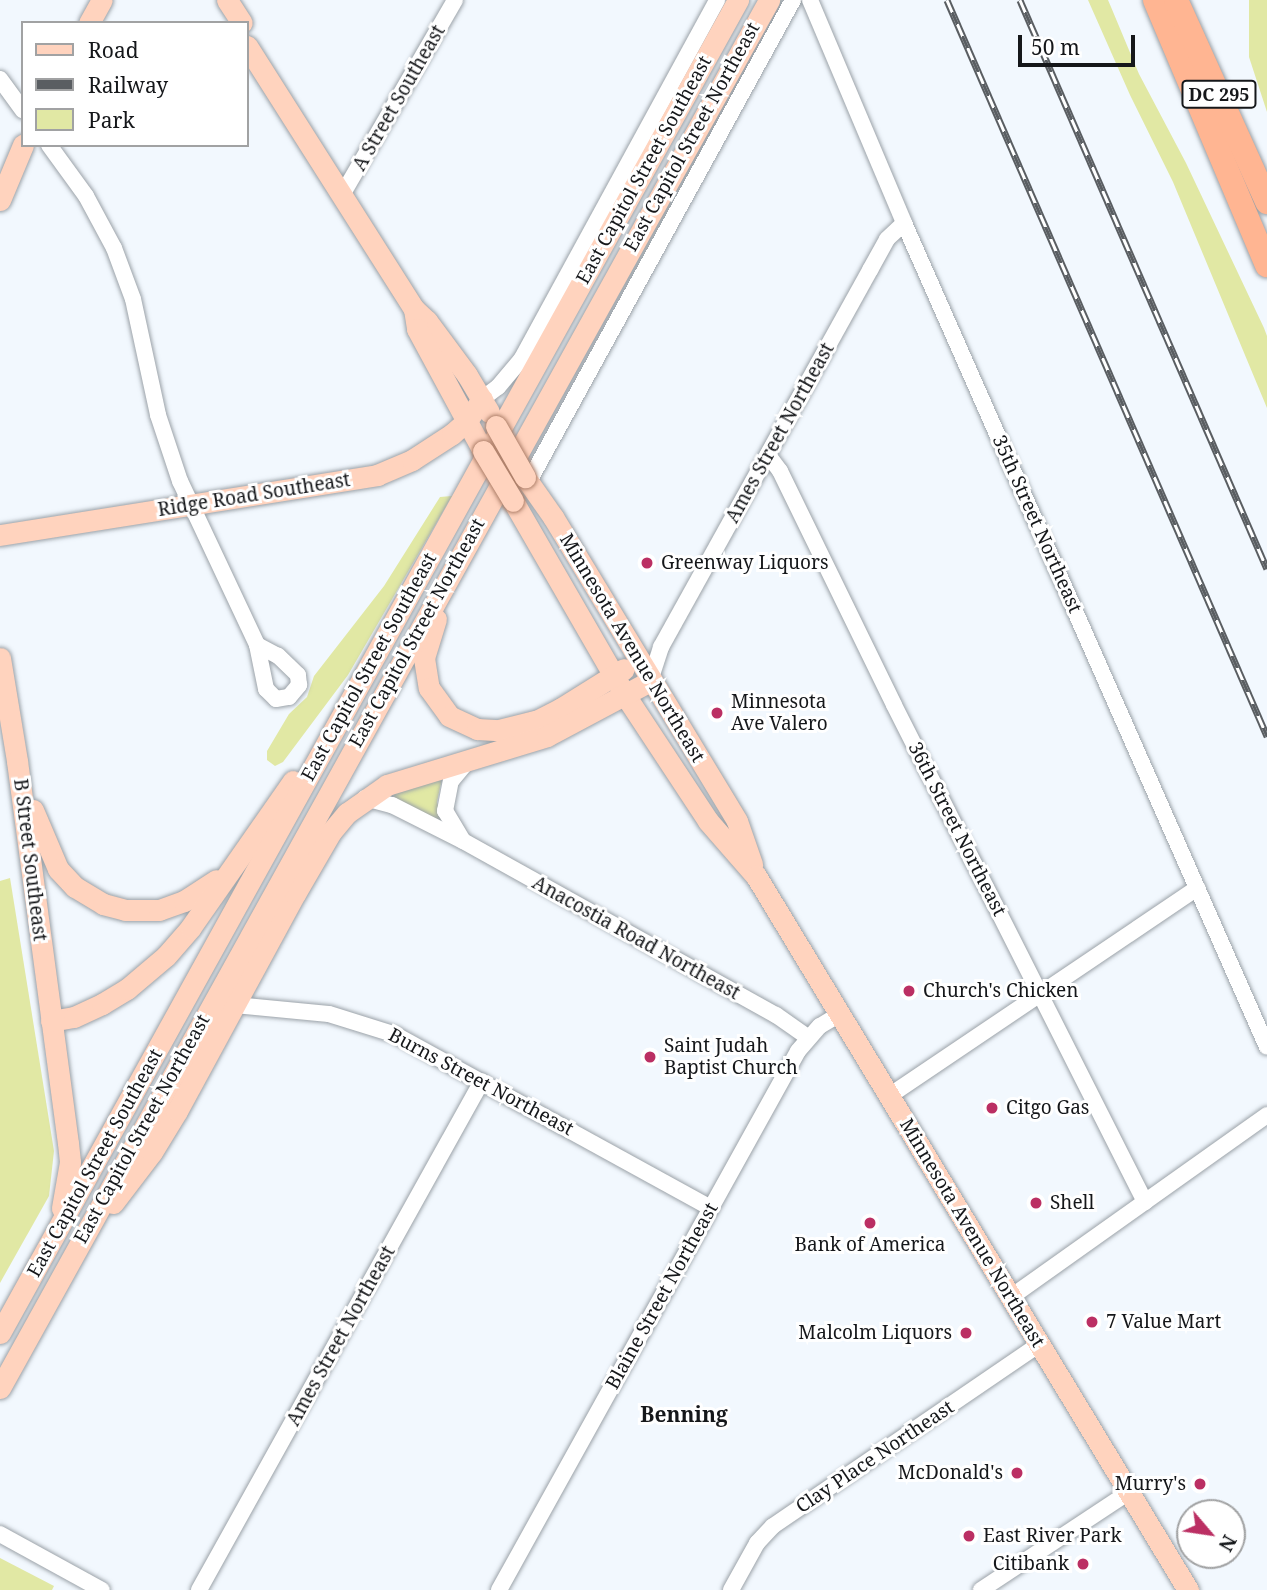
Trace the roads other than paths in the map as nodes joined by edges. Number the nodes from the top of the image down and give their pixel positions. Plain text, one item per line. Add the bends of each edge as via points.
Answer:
1 (102, 0) edge
2 (219, 0) edge
3 (228, 0) edge
4 (455, 0) edge
5 (717, 0) edge
6 (738, 0) edge
7 (769, 0) edge
8 (793, 0) edge
9 (810, 0) edge
10 (1144, 0) edge
11 (1155, 0) edge
12 (1176, 0) edge
13 (1194, 0) edge
14 (90, 21) edge
15 (232, 21) edge
16 (241, 21) edge
17 (248, 33) edge
18 (248, 48) edge
19 (1186, 75) junction
20 (0, 79) edge
21 (21, 108) edge
22 (22, 147) edge
23 (50, 147) edge
24 (319, 159) junction
25 (342, 195) junction
26 (1264, 195) edge
27 (0, 200) edge
28 (904, 223) junction
29 (1267, 265) edge
30 (414, 309) junction
31 (482, 399) junction
32 (466, 422) junction
33 (768, 455) junction
34 (526, 480) junction
35 (190, 505) junction
36 (484, 512) junction
37 (0, 535) edge
38 (257, 645) dead end
39 (662, 647) junction
40 (0, 658) edge
41 (639, 659) junction
42 (614, 675) junction
43 (364, 676) junction
44 (650, 681) junction
45 (625, 695) junction
46 (18, 761) junction
47 (468, 761) junction
48 (365, 798) junction
49 (463, 841) junction
50 (244, 850) junction
51 (756, 876) junction
52 (1197, 888) junction
53 (1040, 993) junction
54 (234, 1005) junction
55 (839, 1014) junction
56 (51, 1021) junction
57 (808, 1037) junction
58 (1267, 1047) edge
59 (482, 1081) junction
60 (889, 1096) junction
61 (1267, 1115) edge
62 (1145, 1202) junction
63 (711, 1208) junction
64 (45, 1253) junction
65 (66, 1266) junction
66 (1011, 1297) junction
67 (0, 1333) edge
68 (1040, 1344) junction
69 (0, 1388) edge
70 (1129, 1492) junction
71 (0, 1534) edge
72 (102, 1590) edge
73 (200, 1590) edge
74 (499, 1590) edge
75 (731, 1590) edge
76 (981, 1590) edge
77 (1188, 1590) edge

1 - 14 main road
2 - 15 main road
3 - 16 main road
4 - 25 street, A Street Southeast
5 - 31 street, East Capitol Street Southeast via 522,358
6 - 43 main road, East Capitol Street Southeast
7 - 36 main road, East Capitol Street Northeast
8 - 34 street, East Capitol Street Northeast
9 - 28 street, 35th Street Northeast
10 - 19 highway, DC 295
11 - 19 highway
12 - 26 highway, DC 295
13 - 26 highway
17 - 24 main road via 313,138
18 - 24 main road
19 - 29 highway, DC 295
20 - 21 street
22 - 27 main road
23 - 35 street via 86,197 122,267 139,321 158,415
24 - 25 main road
25 - 30 main road
28 - 33 street, Ames Street Northeast via 887,239
28 - 52 street, 35th Street Northeast
30 - 31 main road, Minnesota Avenue Northeast
30 - 32 main road, Minnesota Avenue Northeast via 416,329
31 - 32 main road, Ridge Road Southeast
31 - 34 main road, Minnesota Avenue Northeast, bridge
32 - 35 main road, Ridge Road Southeast via 412,460 377,475
32 - 42 main road, Minnesota Avenue Northeast, bridge
33 - 39 street, Ames Street Northeast
33 - 53 street, 36th Street Northeast
34 - 41 main road, Minnesota Avenue Northeast
35 - 37 main road, Ridge Road Southeast
35 - 38 street
36 - 42 main road via 453,576 424,658 429,688 442,709 467,726 499,730 551,714
36 - 65 main road, East Capitol Street Northeast
39 - 41 street
39 - 44 street, Ames Street Northeast
40 - 46 main road, B Street Southeast
41 - 42 main road
41 - 44 main road, Minnesota Avenue Northeast
42 - 45 main road, Minnesota Avenue Northeast
43 - 50 main road
43 - 64 main road, East Capitol Street Southeast
44 - 45 main road
44 - 51 main road, Minnesota Avenue Northeast via 737,821
45 - 47 main road, East Capitol Street Northeast via 547,736
45 - 51 main road, Minnesota Avenue Northeast via 708,821
46 - 50 main road via 53,863 75,887 103,904 139,912 178,904 212,884
46 - 56 main road, B Street Southeast
47 - 48 main road, East Capitol Street Northeast via 387,785
47 - 49 street, Anacostia Road Northeast via 451,781 445,811
48 - 49 street, Anacostia Road Northeast via 392,805
48 - 54 main road, East Capitol Street Northeast via 331,832
49 - 57 street, Anacostia Road Northeast
50 - 56 main road via 183,937 150,972 94,1009
51 - 55 main road, Minnesota Avenue Northeast
52 - 53 street
52 - 58 street, 35th Street Northeast
53 - 60 street
53 - 62 street, 36th Street Northeast
54 - 59 street, Burns Street Northeast via 329,1014 362,1022
54 - 65 main road, East Capitol Street Northeast via 152,1152
55 - 57 street, Blaine Street Northeast
55 - 60 main road, Minnesota Avenue Northeast
56 - 64 main road, B Street Southeast via 70,1162 62,1207
57 - 63 street, Blaine Street Northeast
59 - 63 street, Burns Street Northeast
59 - 73 street, Ames Street Northeast
60 - 66 main road, Minnesota Avenue Northeast
61 - 62 street
62 - 66 street
63 - 74 street, Blaine Street Northeast
64 - 67 main road, East Capitol Street Southeast
65 - 69 main road, East Capitol Street Northeast
66 - 68 main road, Minnesota Avenue Northeast
68 - 70 main road, Minnesota Avenue Northeast
68 - 75 street, Clay Place Northeast via 767,1531
70 - 76 street
70 - 77 main road, Minnesota Avenue Northeast
71 - 72 street

